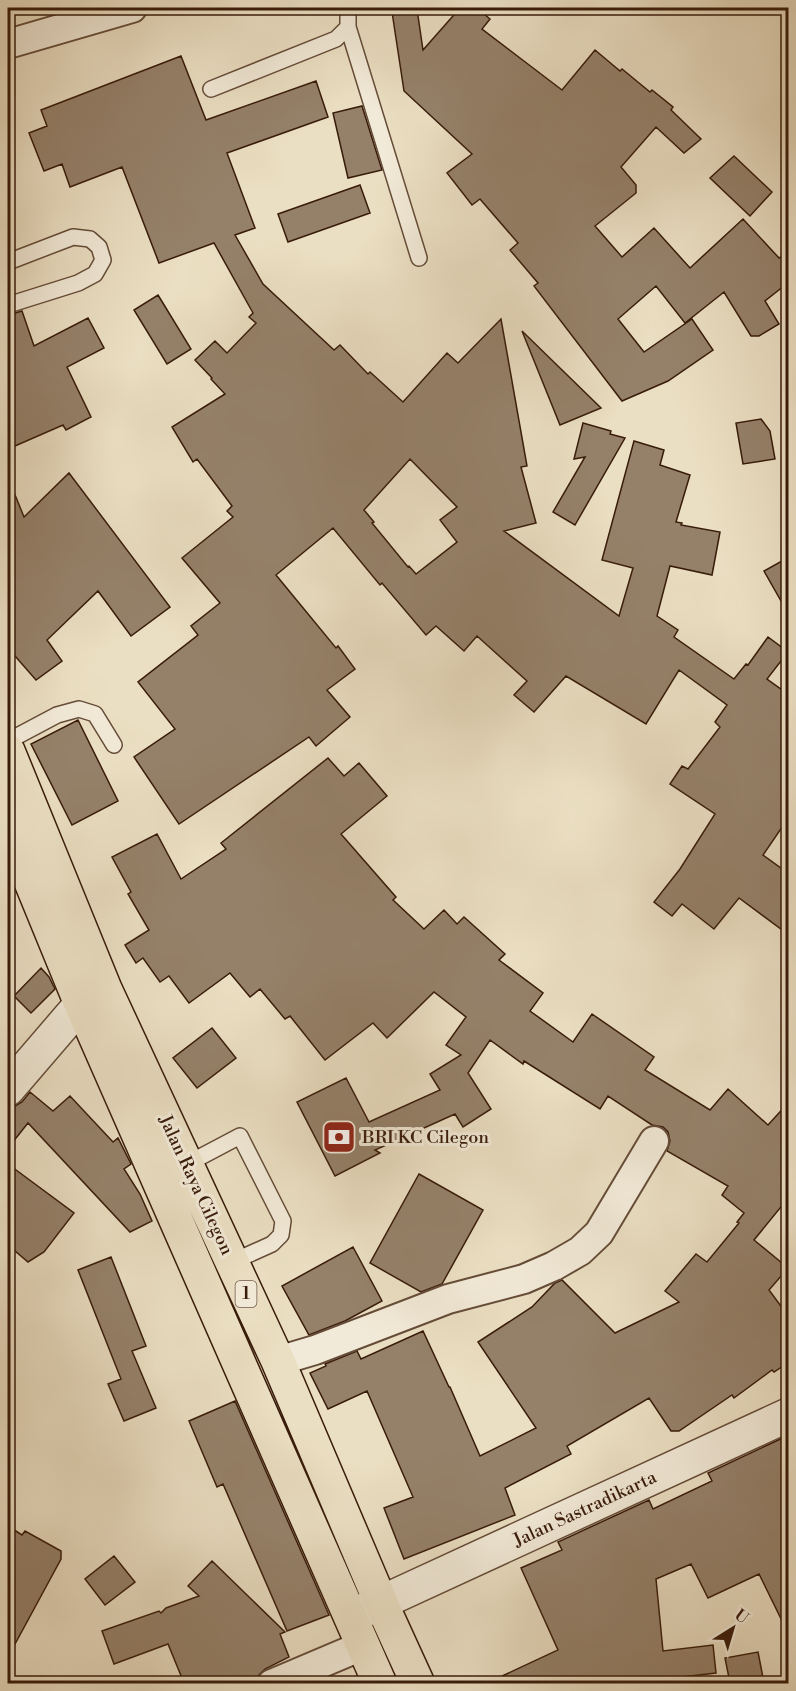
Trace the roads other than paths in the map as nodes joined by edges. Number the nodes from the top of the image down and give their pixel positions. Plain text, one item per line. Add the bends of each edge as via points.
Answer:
1 (132, 8) edge
2 (348, 8) edge
3 (348, 27) junction
4 (8, 44) edge
5 (211, 89) dead end
6 (418, 258) dead end
7 (8, 262) edge
8 (8, 305) edge
9 (8, 741) edge
10 (114, 745) dead end
11 (8, 751) edge
12 (8, 826) edge
13 (93, 997) junction
14 (8, 1089) edge
15 (654, 1140) dead end
16 (187, 1164) junction
17 (231, 1262) junction
18 (278, 1362) junction
19 (789, 1415) edge
20 (381, 1603) junction
21 (358, 1630) junction
22 (272, 1683) edge
23 (380, 1683) edge
24 (418, 1683) edge

1 - 4 street
2 - 3 lane
3 - 5 lane via 336,39
3 - 6 lane
7 - 8 lane via 73,237 90,238 99,247 103,260 95,274 78,283
9 - 10 lane via 57,715 79,709 95,714
11 - 13 highway, Jalan Raya Cilegon / 1
12 - 13 highway, Jalan Raya Cilegon / 1
13 - 14 street
13 - 16 highway, Jalan Raya Cilegon / 1
13 - 21 highway, Jalan Raya Cilegon / 1
15 - 18 street via 599,1233 580,1251 524,1279 448,1299
16 - 17 highway, Jalan Raya Cilegon / 1
16 - 17 lane via 240,1136 283,1221 281,1235 272,1244
17 - 18 highway, Jalan Raya Cilegon / 1
18 - 20 highway, Jalan Raya Cilegon / 1
19 - 20 street, Jalan Sastradikarta
20 - 21 street, Jalan Sastradikarta
20 - 24 highway, Jalan Raya Cilegon / 1
21 - 22 street
21 - 23 highway, Jalan Raya Cilegon / 1

